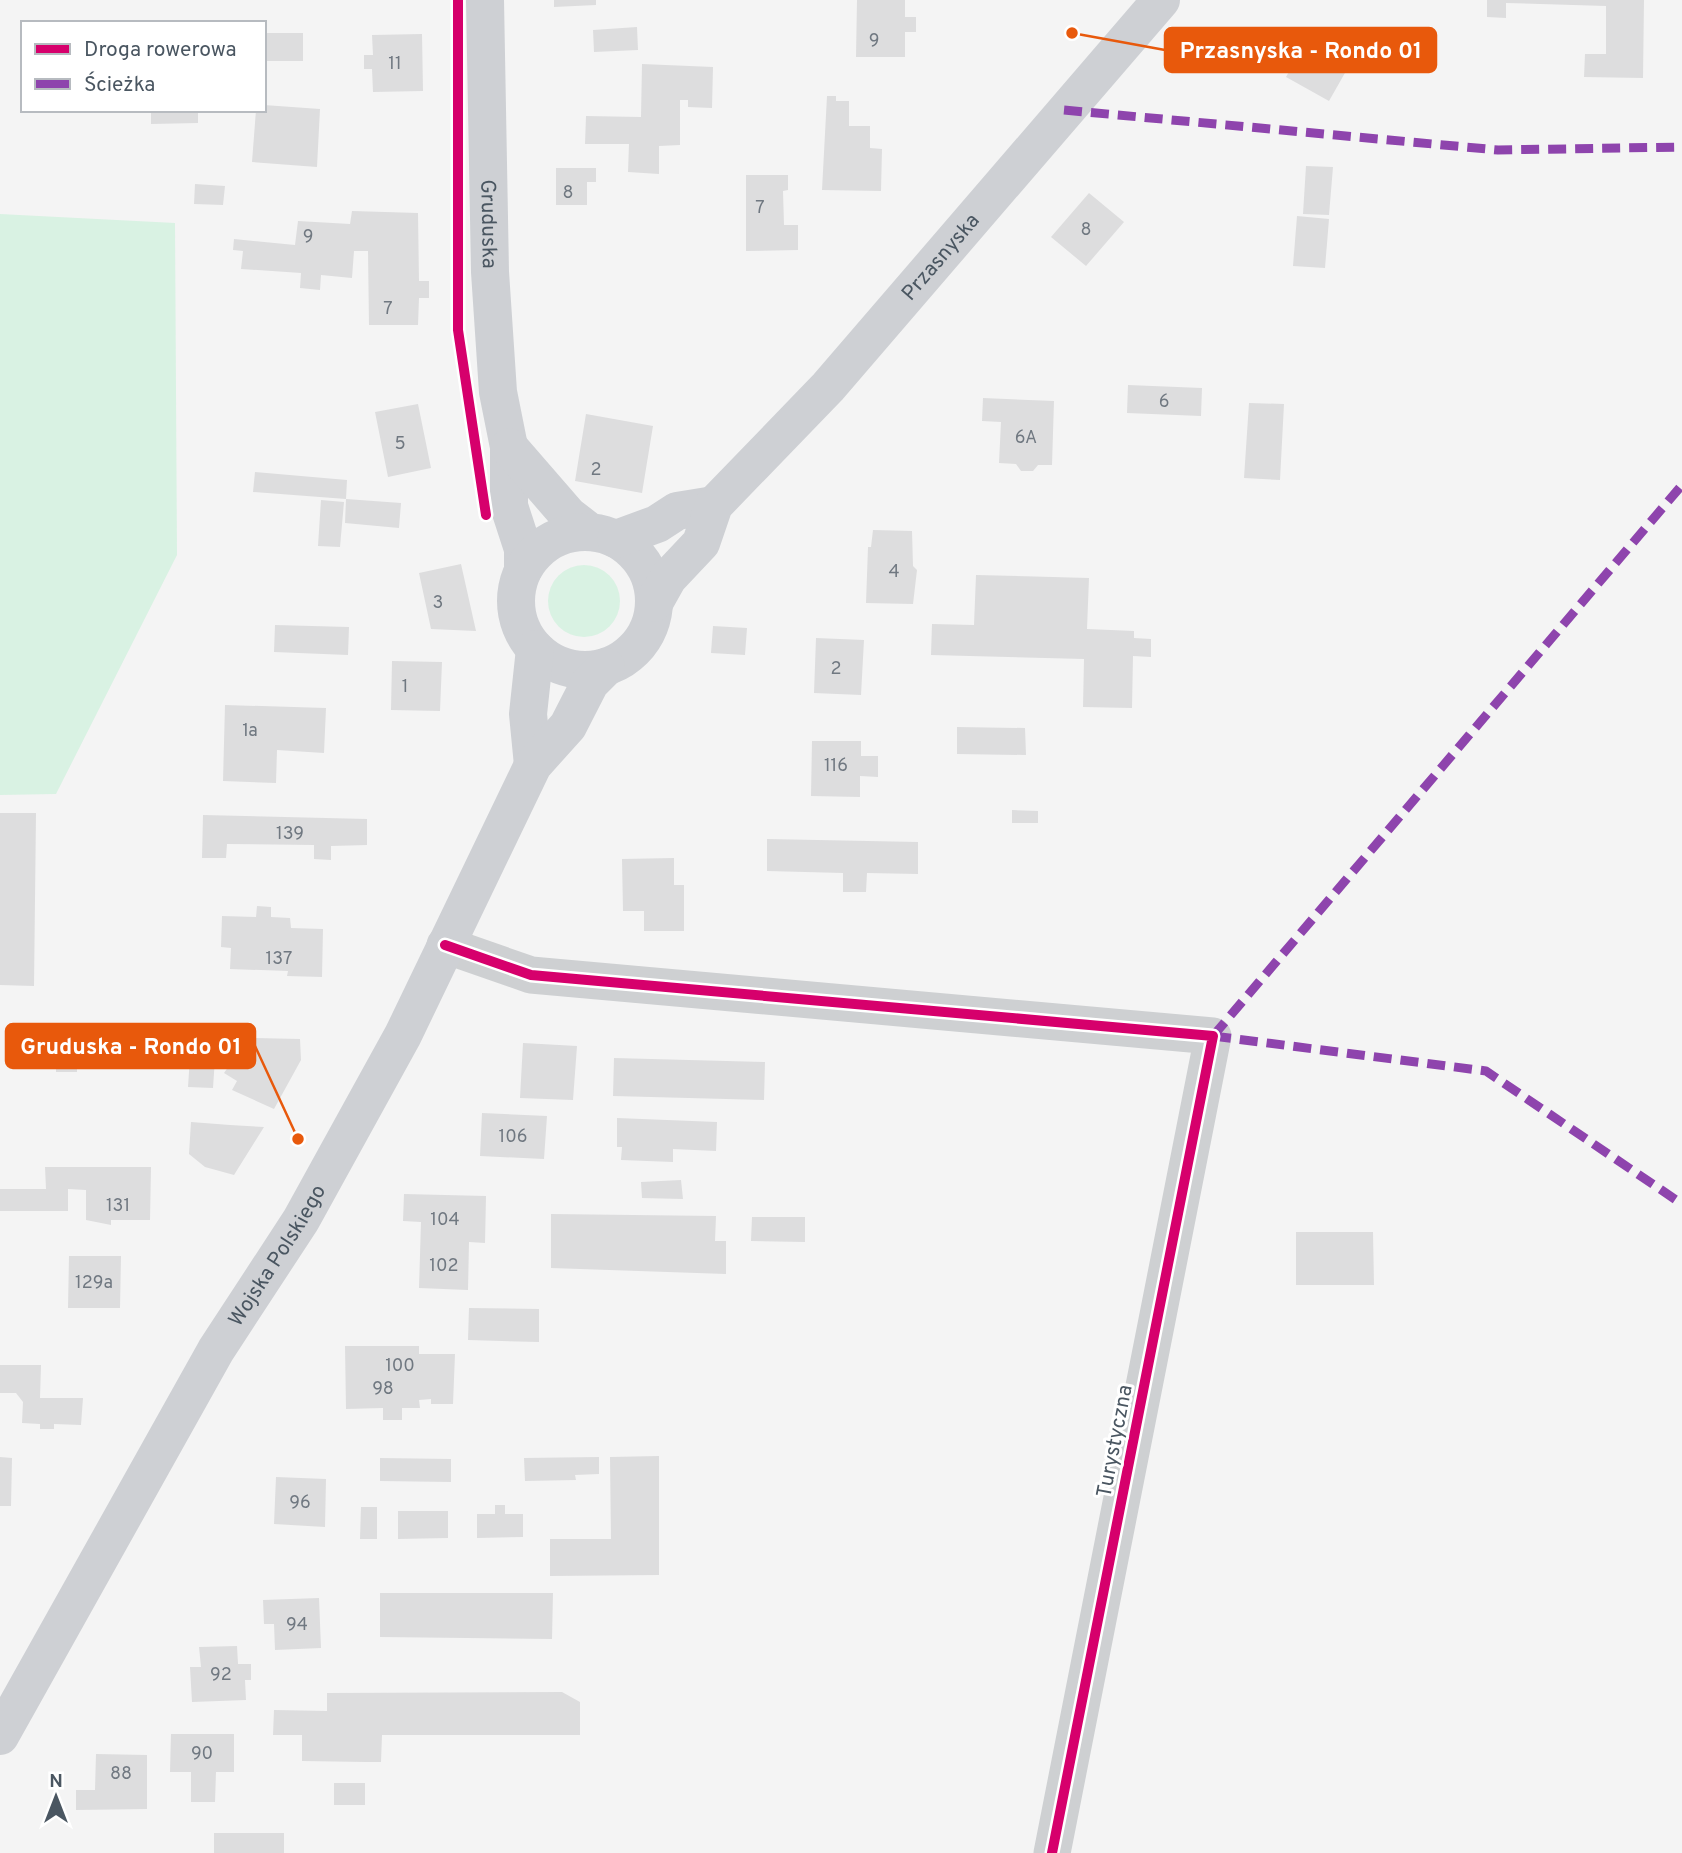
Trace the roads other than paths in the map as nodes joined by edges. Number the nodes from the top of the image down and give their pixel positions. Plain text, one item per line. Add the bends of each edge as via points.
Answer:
1 (485, 0) edge
2 (1161, 0) edge
3 (509, 447) junction
4 (714, 505) junction
5 (603, 536) junction
6 (523, 570) junction
7 (654, 603) junction
8 (535, 649) junction
9 (606, 667) junction
10 (533, 765) junction
11 (445, 945) junction
12 (0, 1736) edge
13 (1052, 1853) edge

1 - 3 main road, Gruduska via 490,272 498,392
2 - 4 main road, Przasnyska via 828,387
3 - 5 main road, Gruduska via 568,515
3 - 6 main road, Gruduska via 509,506 523,549
4 - 5 main road via 677,511 657,524
4 - 7 main road, Przasnyska via 701,543 668,578
5 - 6 main road via 573,533 544,545
5 - 7 main road via 632,551 644,566
6 - 8 main road via 516,603 521,627
7 - 9 main road via 645,635
8 - 9 main road via 576,670
8 - 10 main road via 528,714
9 - 10 main road, Wojska Polskiego via 590,683 568,726
10 - 11 main road, Wojska Polskiego
11 - 12 main road, Wojska Polskiego via 403,1035 301,1220 216,1350
11 - 13 street, Turystyczna via 531,975 1213,1036

